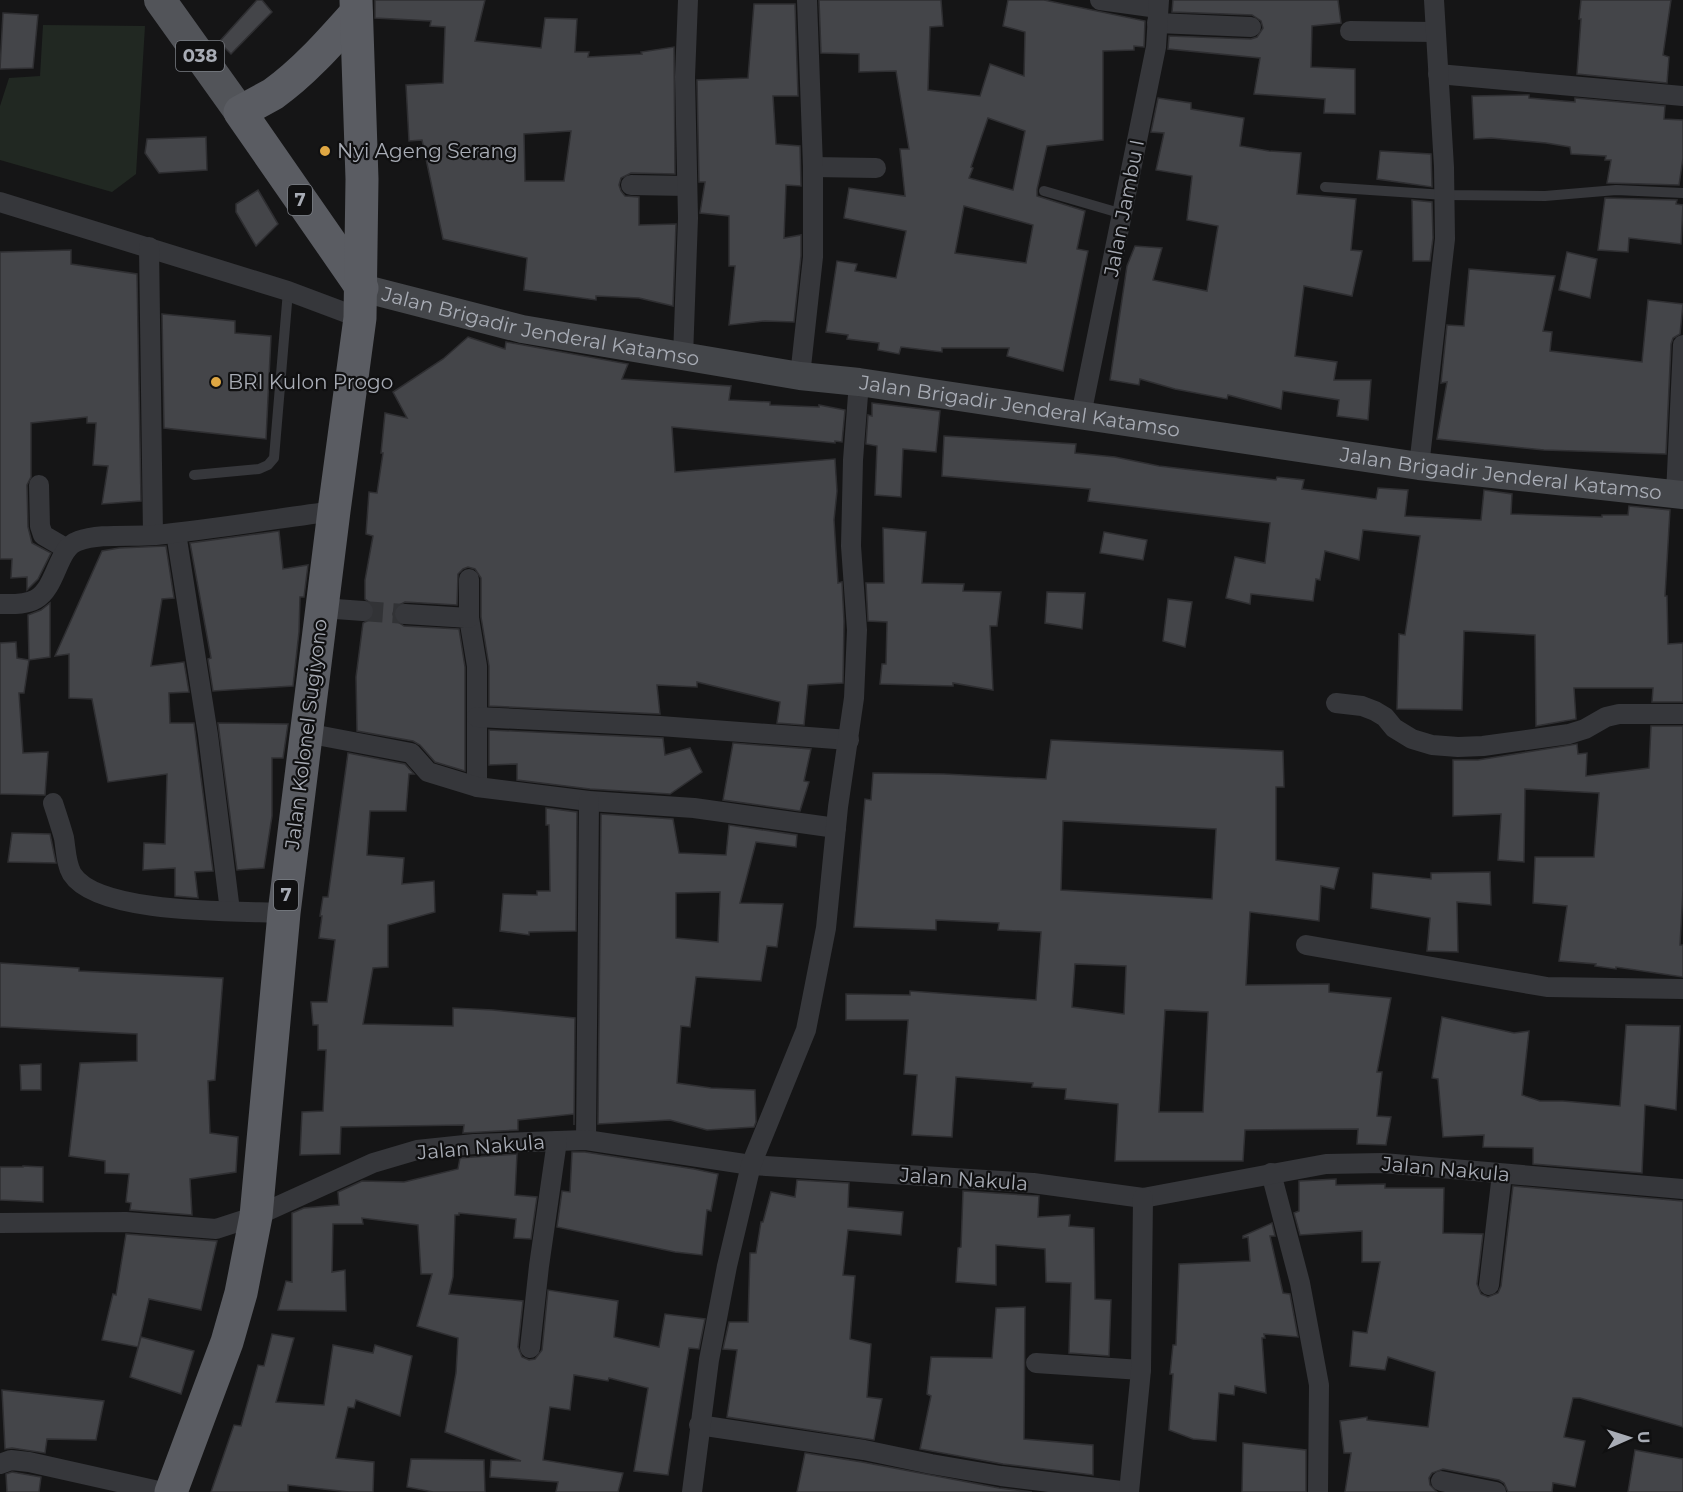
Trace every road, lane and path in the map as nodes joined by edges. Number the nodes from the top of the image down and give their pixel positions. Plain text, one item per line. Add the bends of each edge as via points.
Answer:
1 (160, 0) edge
2 (688, 0) edge
3 (807, 0) edge
4 (1100, 0) edge
5 (1434, 0) edge
6 (356, 7) edge
7 (1158, 10) edge
8 (1251, 27) dead end
9 (1350, 30) dead end
10 (1435, 32) junction
11 (1438, 74) junction
12 (1683, 96) edge
13 (240, 112) junction
14 (813, 168) junction
15 (876, 168) dead end
16 (632, 185) dead end
17 (687, 186) junction
18 (1325, 187) dead end
19 (1044, 191) dead end
20 (1683, 193) edge
21 (1445, 195) junction
22 (0, 202) edge
23 (1123, 214) junction
24 (149, 247) junction
25 (288, 291) junction
26 (361, 303) junction
27 (1683, 345) edge
28 (684, 357) junction
29 (800, 376) junction
30 (859, 382) junction
31 (1081, 415) junction
32 (1419, 466) junction
33 (194, 475) dead end
34 (39, 485) dead end
35 (1679, 495) edge
36 (334, 511) junction
37 (176, 533) junction
38 (153, 535) junction
39 (67, 549) junction
40 (469, 579) dead end
41 (0, 604) edge
42 (322, 608) junction
43 (363, 610) tunnel mouth
44 (405, 614) tunnel mouth
45 (469, 618) junction
46 (1336, 703) dead end
47 (1683, 714) edge
48 (477, 717) junction
49 (306, 733) junction
50 (849, 740) junction
51 (477, 787) junction
52 (589, 801) junction
53 (53, 803) dead end
54 (836, 828) junction
55 (230, 911) junction
56 (284, 913) junction
57 (1306, 945) dead end
58 (1683, 988) edge
59 (586, 1140) junction
60 (557, 1141) junction
61 (751, 1165) junction
62 (1271, 1173) junction
63 (1502, 1174) junction
64 (1683, 1189) edge
65 (1143, 1198) junction
66 (256, 1216) junction
67 (0, 1223) edge
68 (1489, 1285) dead end
69 (530, 1348) dead end
70 (1036, 1363) dead end
71 (1141, 1370) junction
72 (699, 1425) junction
73 (0, 1464) edge
74 (1441, 1481) dead end
75 (163, 1492) edge
76 (171, 1492) edge
77 (692, 1492) edge
78 (1129, 1492) edge
79 (1318, 1492) edge
80 (1492, 1492) edge

1 - 13 main road, 038
2 - 17 street
3 - 14 street
4 - 7 street
5 - 10 street
6 - 13 highway, 7 via 330,42 294,77
6 - 26 highway, 7 via 362,179
7 - 8 street
7 - 23 street, Jalan Jambu I via 1156,47
9 - 10 street
10 - 11 street
11 - 12 street
11 - 21 street
13 - 26 highway, 7
14 - 15 street
14 - 29 street via 813,257
16 - 17 street
17 - 28 street
18 - 21 lane
19 - 23 lane
20 - 21 lane via 1616,190 1545,196
21 - 32 street via 1444,239
22 - 24 street
23 - 31 street, Jalan Jambu I
24 - 25 street
24 - 38 street
25 - 26 street
25 - 33 lane via 274,458 259,469
26 - 28 main road, Jalan Brigadir Jenderal Katamso
26 - 36 highway, Jalan Kolonel Sugiyono / 7
27 - 35 street
28 - 29 main road, Jalan Brigadir Jenderal Katamso
29 - 30 main road, Jalan Brigadir Jenderal Katamso
30 - 31 main road, Jalan Brigadir Jenderal Katamso
30 - 50 street via 851,546 857,630
31 - 32 main road, Jalan Brigadir Jenderal Katamso
32 - 35 main road, Jalan Brigadir Jenderal Katamso
34 - 39 street via 43,535
36 - 37 street
36 - 42 highway, Jalan Kolonel Sugiyono / 7
37 - 38 street
37 - 55 street via 208,735
38 - 39 street via 93,538 76,541
39 - 41 street via 47,589 37,599
40 - 45 street
42 - 43 street
42 - 49 highway, Jalan Kolonel Sugiyono / 7
44 - 45 street
45 - 48 street via 477,666
46 - 47 street via 1375,711 1412,739 1458,747 1569,734 1620,714
48 - 50 street
48 - 51 street
49 - 51 street via 411,753 428,772
49 - 56 highway, Jalan Kolonel Sugiyono / 7
50 - 54 street
51 - 52 street
52 - 54 street via 694,808
52 - 59 street
53 - 55 street via 71,871 82,884 111,898 148,907
54 - 61 street via 826,928 806,1030
55 - 56 street
56 - 66 highway, Jalan Kolonel Sugiyono / 7
57 - 58 street via 1547,987
59 - 60 street, Jalan Nakula
59 - 61 street, Jalan Nakula
60 - 66 street, Jalan Nakula via 417,1150 373,1163
60 - 69 street
61 - 65 street, Jalan Nakula via 1033,1183
61 - 72 street via 725,1276
62 - 63 street, Jalan Nakula via 1326,1164 1383,1163
62 - 65 street, Jalan Nakula
62 - 79 street via 1300,1283 1319,1385
63 - 64 street, Jalan Nakula
63 - 68 street
65 - 71 street
66 - 67 street, Jalan Nakula via 216,1229 126,1222
66 - 76 highway, Jalan Kolonel Sugiyono / 7 via 227,1342
70 - 71 street
71 - 78 street
72 - 77 street
72 - 78 street via 1012,1478
73 - 75 street via 11,1460 29,1462
74 - 80 street

